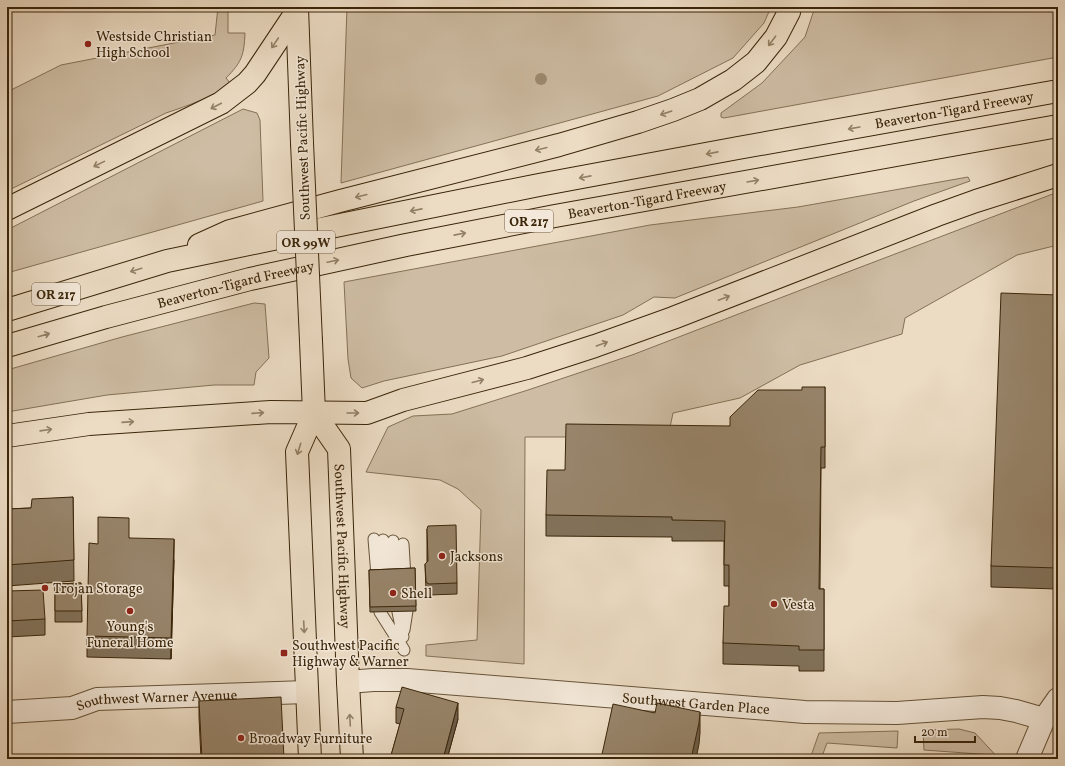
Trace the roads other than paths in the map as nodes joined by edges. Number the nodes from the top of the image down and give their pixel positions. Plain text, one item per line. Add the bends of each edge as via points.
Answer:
1 (790, 7) edge
2 (297, 9) edge
3 (1058, 91) edge
4 (1058, 126) edge
5 (1058, 175) edge
6 (7, 209) edge
7 (167, 261) junction
8 (7, 310) edge
9 (7, 346) edge
10 (314, 413) junction
11 (7, 436) edge
12 (388, 541) junction
13 (404, 650) dead end
14 (348, 682) junction
15 (307, 692) junction
16 (1058, 699) edge
17 (7, 712) edge
18 (1044, 719) junction
19 (310, 759) edge
20 (352, 759) edge
21 (1027, 759) edge

1 -> 7 highway via 776,37 756,62 733,80 700,99 638,122 559,145 230,231
2 -> 6 highway via 251,78 221,103
2 - 10 highway, Southwest Pacific Highway / OR 99W, bridge
3 -> 7 highway, Beaverton-Tigard Freeway / OR 217 via 539,185
9 -> 4 highway, Beaverton-Tigard Freeway / OR 217 via 250,279 406,245 563,214
10 -> 5 highway via 367,413 403,400 527,368 673,318 976,201
7 -> 8 highway, Beaverton-Tigard Freeway / OR 217
11 -> 10 highway via 97,424 271,412
10 - 14 highway, Southwest Pacific Highway via 339,449
10 -> 15 highway, Southwest Pacific Highway / OR 99W via 297,452
12 - 12 lane via 388,612 403,637 407,612
12 - 13 lane via 380,612
14 - 18 street, Southwest Garden Place via 407,680 805,712 897,713 983,707 1016,711
20 -> 14 highway, Southwest Pacific Highway
15 - 17 street, Southwest Warner Avenue via 97,700 72,708
15 - 19 highway, Southwest Pacific Highway / OR 99W
16 - 18 street
18 - 21 street

